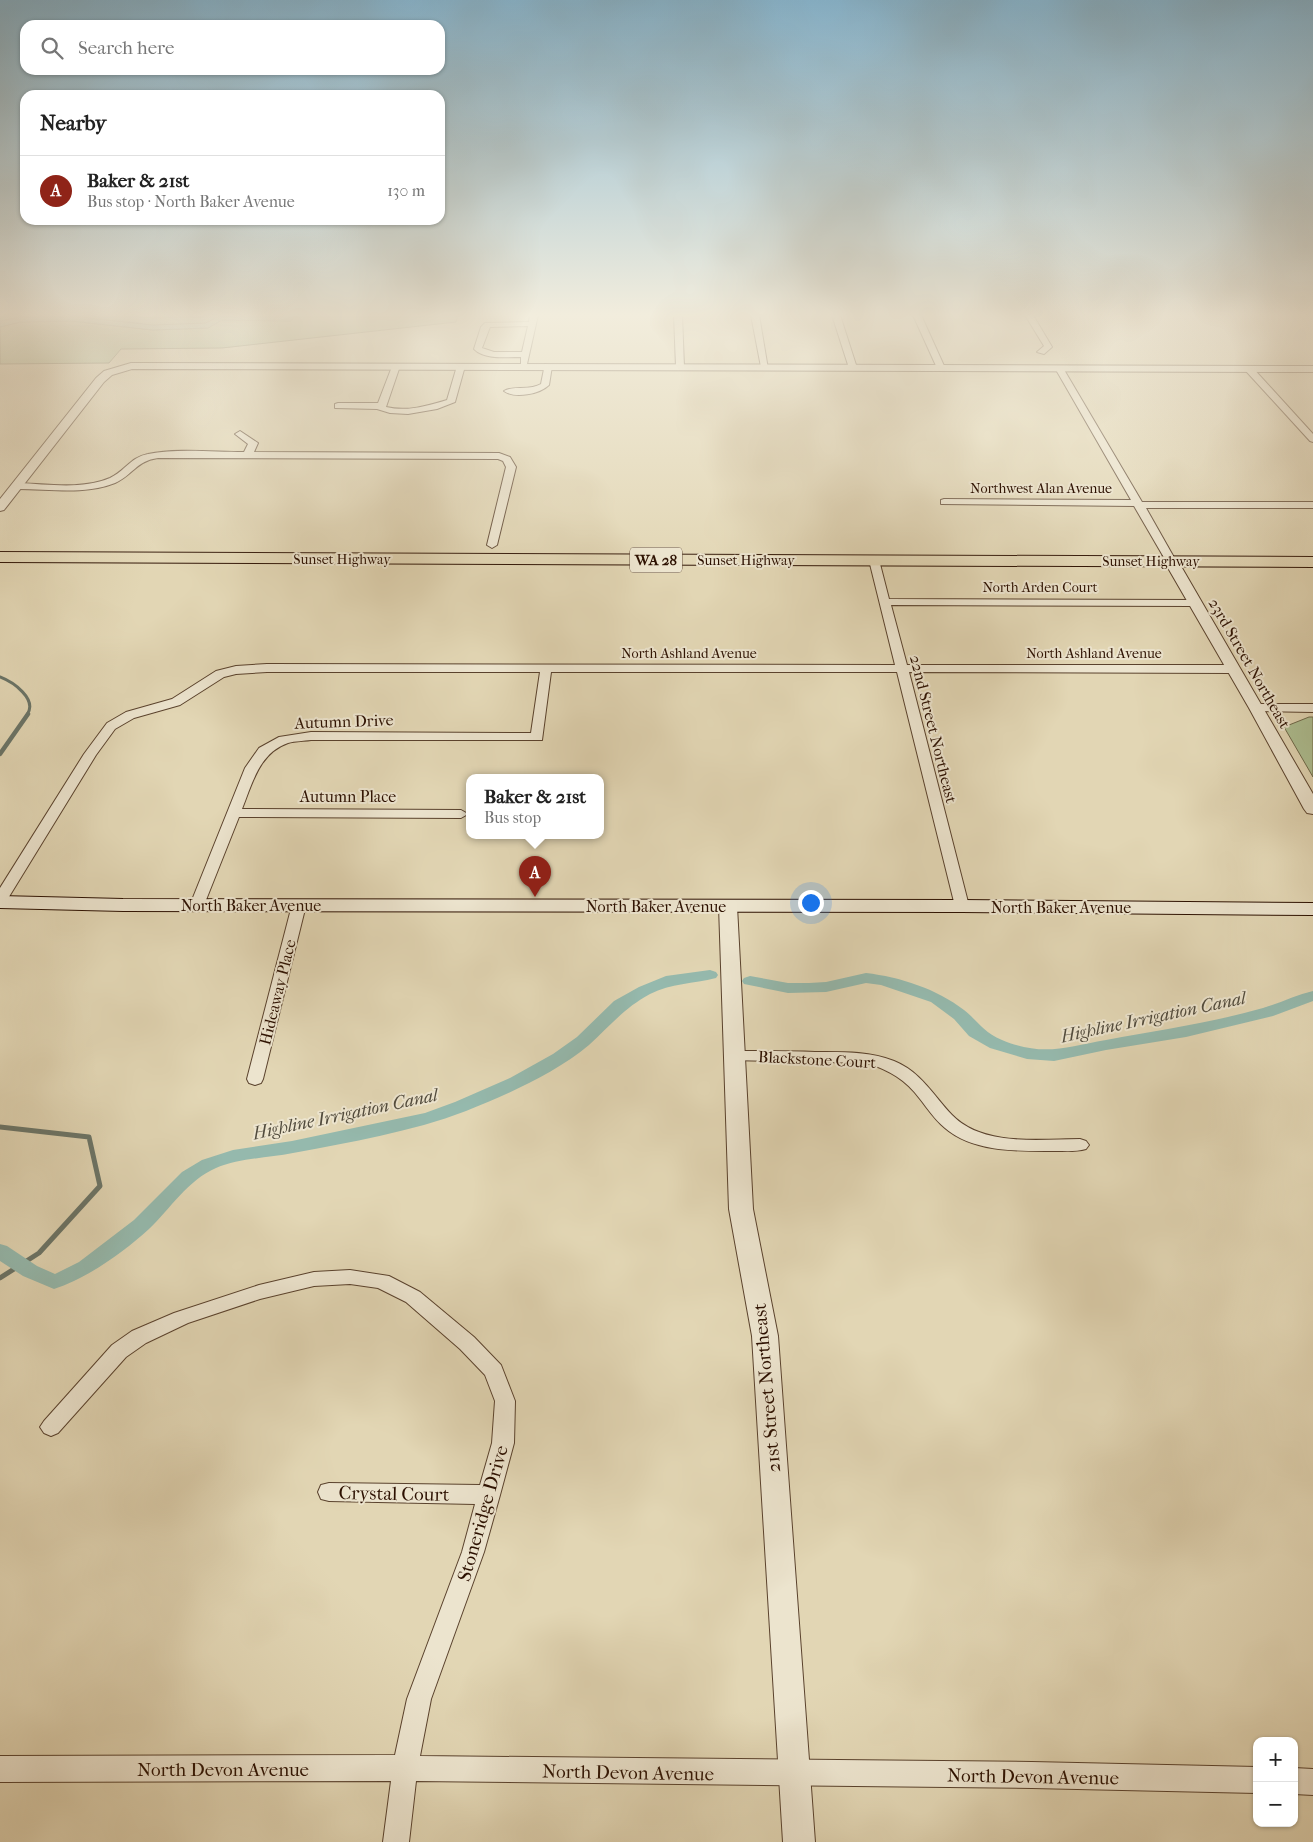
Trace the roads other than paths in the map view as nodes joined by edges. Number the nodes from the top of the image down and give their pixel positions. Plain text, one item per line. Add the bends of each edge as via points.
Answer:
1 (84, 401) edge
2 (384, 401) edge
3 (451, 401) edge
4 (1079, 401) edge
5 (1278, 401) edge
6 (338, 406) dead end
7 (382, 406) junction
8 (240, 434) dead end
9 (1313, 439) edge
10 (248, 455) junction
11 (18, 486) junction
12 (944, 502) dead end
13 (1138, 504) junction
14 (1313, 505) edge
15 (0, 507) edge
16 (492, 545) dead end
17 (0, 557) edge
18 (874, 560) junction
19 (1171, 561) junction
20 (1313, 562) edge
21 (886, 602) junction
22 (1195, 603) junction
23 (546, 668) junction
24 (902, 668) junction
25 (1233, 669) junction
26 (1257, 708) junction
27 (1313, 708) edge
28 (1313, 809) edge
29 (234, 813) junction
30 (461, 814) dead end
31 (0, 901) edge
32 (197, 905) junction
33 (299, 905) junction
34 (728, 906) junction
35 (962, 906) junction
36 (1313, 909) edge
37 (735, 1056) junction
38 (255, 1079) dead end
39 (1080, 1145) dead end
40 (51, 1427) dead end
41 (329, 1492) dead end
42 (489, 1495) junction
43 (405, 1768) junction
44 (0, 1769) edge
45 (794, 1774) junction
46 (1253, 1780) edge
47 (1298, 1781) edge
48 (1313, 1782) edge
49 (396, 1842) edge
50 (799, 1842) edge

1 - 11 street
2 - 7 street
3 - 7 street via 421,411 390,411
4 - 13 street
5 - 9 street
6 - 7 street
8 - 10 street via 253,443
10 - 11 street via 152,455 138,459 119,478 103,483
10 - 16 street via 503,457 510,464
11 - 15 street
12 - 13 street, Northwest Alan Avenue
13 - 14 street, Northwest Alan Avenue
13 - 19 street
17 - 18 highway, Sunset Highway / WA 28
18 - 19 highway, Sunset Highway / WA 28
18 - 21 street, 22nd Street Northeast
19 - 20 highway, Sunset Highway / WA 28
19 - 22 street, 23rd Street Northeast
21 - 22 street, North Arden Court
21 - 24 street, 22nd Street Northeast
22 - 25 street, 23rd Street Northeast
23 - 24 street, North Ashland Avenue
23 - 29 street, Autumn Drive via 536,737 311,736 284,740 264,751 252,768
23 - 31 street, North Ashland Avenue via 250,668 220,674 176,702 120,720 103,735
24 - 25 street, North Ashland Avenue
24 - 35 street, 22nd Street Northeast
25 - 26 street, 23rd Street Northeast
26 - 27 street
26 - 28 street, 23rd Street Northeast
29 - 30 street, Autumn Place
29 - 32 street, Autumn Drive
31 - 32 main road, North Baker Avenue
32 - 33 main road, North Baker Avenue
33 - 34 main road, North Baker Avenue
33 - 38 street, Hideaway Place
34 - 35 main road, North Baker Avenue
34 - 37 street, 21st Street Northeast
35 - 36 main road, North Baker Avenue
37 - 39 street, Blackstone Court via 866,1058 885,1062 918,1084 941,1114 965,1132 1007,1143
37 - 45 street, 21st Street Northeast via 740,1209 765,1336
40 - 42 street, Stoneridge Drive via 119,1351 139,1337 181,1318 259,1292 314,1279 350,1277 382,1281 413,1297 494,1371 505,1401 503,1444
41 - 42 street, Crystal Court
42 - 43 street, Stoneridge Drive via 473,1552 419,1699
43 - 44 street, North Devon Avenue
43 - 45 street, North Devon Avenue
43 - 49 street, Stoneridge Drive
45 - 46 street, North Devon Avenue
45 - 50 street, 21st Street Northeast
47 - 48 street

